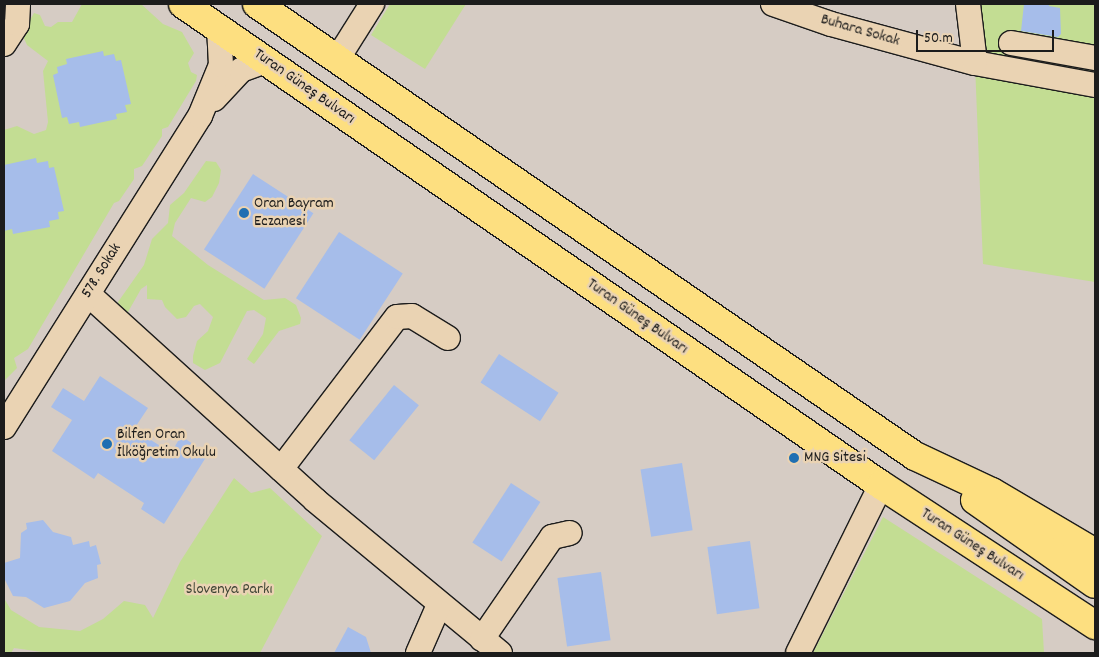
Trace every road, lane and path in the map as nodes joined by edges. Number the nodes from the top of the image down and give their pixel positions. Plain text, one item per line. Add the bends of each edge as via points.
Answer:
1 (18, 4) edge
2 (183, 4) edge
3 (257, 4) edge
4 (372, 4) edge
5 (773, 4) edge
6 (968, 4) edge
7 (219, 29) junction
8 (1011, 43) dead end
9 (4, 44) edge
10 (1035, 48) junction
11 (338, 58) junction
12 (1095, 58) edge
13 (266, 61) junction
14 (975, 64) junction
15 (1030, 74) junction
16 (1095, 85) edge
17 (200, 116) junction
18 (88, 294) junction
19 (448, 338) dead end
20 (4, 427) edge
21 (915, 456) junction
22 (281, 469) junction
23 (881, 485) junction
24 (570, 533) dead end
25 (1095, 553) edge
26 (1095, 584) edge
27 (439, 605) junction
28 (1095, 625) edge
29 (482, 639) junction
30 (418, 653) edge
31 (500, 653) edge
32 (798, 653) edge

1 - 9 street via 17,24
2 - 7 main road, Turan Güneş Bulvarı
3 - 11 main road
4 - 11 street
5 - 14 street, Buhara Sokak via 831,24
6 - 14 street
7 - 13 main road, Turan Güneş Bulvarı
7 - 17 street via 221,65
8 - 10 street
10 - 12 street
10 - 15 street
11 - 21 main road
13 - 17 street via 241,70
13 - 23 main road, Turan Güneş Bulvarı
14 - 15 street, Buhara Sokak
15 - 16 street, Buhara Sokak
17 - 18 street, 578. Sokak
18 - 20 street, 578. Sokak
18 - 22 street
19 - 22 street via 412,316 397,317
21 - 25 main road via 992,492
21 - 26 main road
22 - 27 street
23 - 28 main road, Turan Güneş Bulvarı
23 - 32 street
24 - 29 street via 552,537
27 - 29 street
27 - 30 street
29 - 31 street

